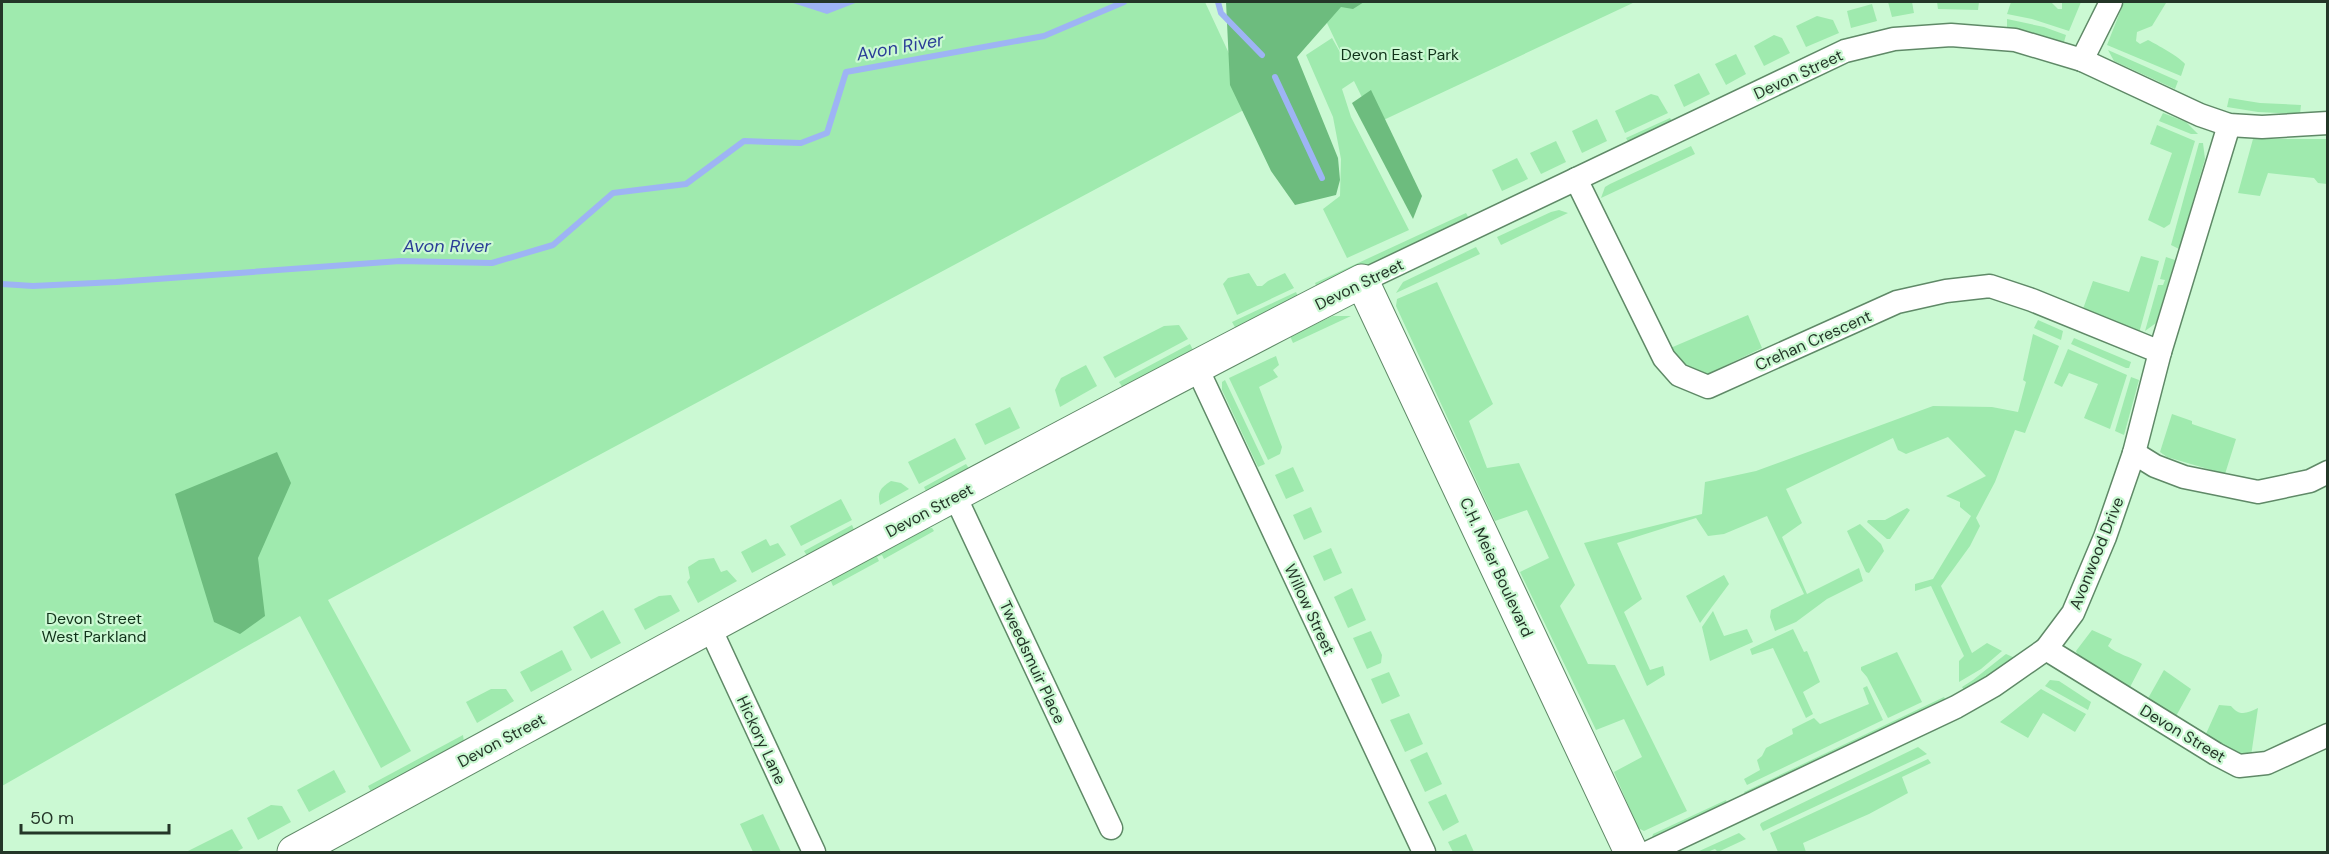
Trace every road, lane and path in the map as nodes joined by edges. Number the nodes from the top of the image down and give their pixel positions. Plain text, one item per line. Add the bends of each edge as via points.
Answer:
1 (2111, 2) edge
2 (2082, 60) junction
3 (2328, 123) edge
4 (2229, 124) junction
5 (1576, 179) junction
6 (1362, 282) junction
7 (2160, 352) junction
8 (1196, 366) junction
9 (2134, 453) junction
10 (2328, 472) edge
11 (955, 496) junction
12 (710, 628) junction
13 (2046, 649) junction
14 (2328, 735) edge
15 (1111, 828) dead end
16 (294, 852) edge
17 (814, 852) edge
18 (1424, 852) edge
19 (1631, 852) edge
20 (1649, 852) edge

1 - 2 street
2 - 4 street, Devon Street via 2200,115
2 - 5 street, Devon Street via 2014,39 1951,35 1894,39 1845,51
3 - 4 street, Devon Street via 2262,127
4 - 7 street, Avonwood Drive
5 - 6 street, Devon Street
5 - 7 street, Crehan Crescent via 1664,358 1679,375 1708,387 1897,302 1990,286
6 - 8 street, Devon Street
6 - 19 street, C.H. Meier Boulevard
7 - 9 street, Avonwood Drive
8 - 11 street, Devon Street
8 - 18 street, Willow Street
9 - 10 street via 2184,477 2258,492 2310,481
9 - 13 street, Avonwood Drive via 2073,613
11 - 12 street, Devon Street
11 - 15 street, Tweedsmuir Place
12 - 16 street, Devon Street
12 - 17 street, Hickory Lane
13 - 14 street, Devon Street via 2239,766 2267,763
13 - 20 street, Avonwood Drive via 1956,707

